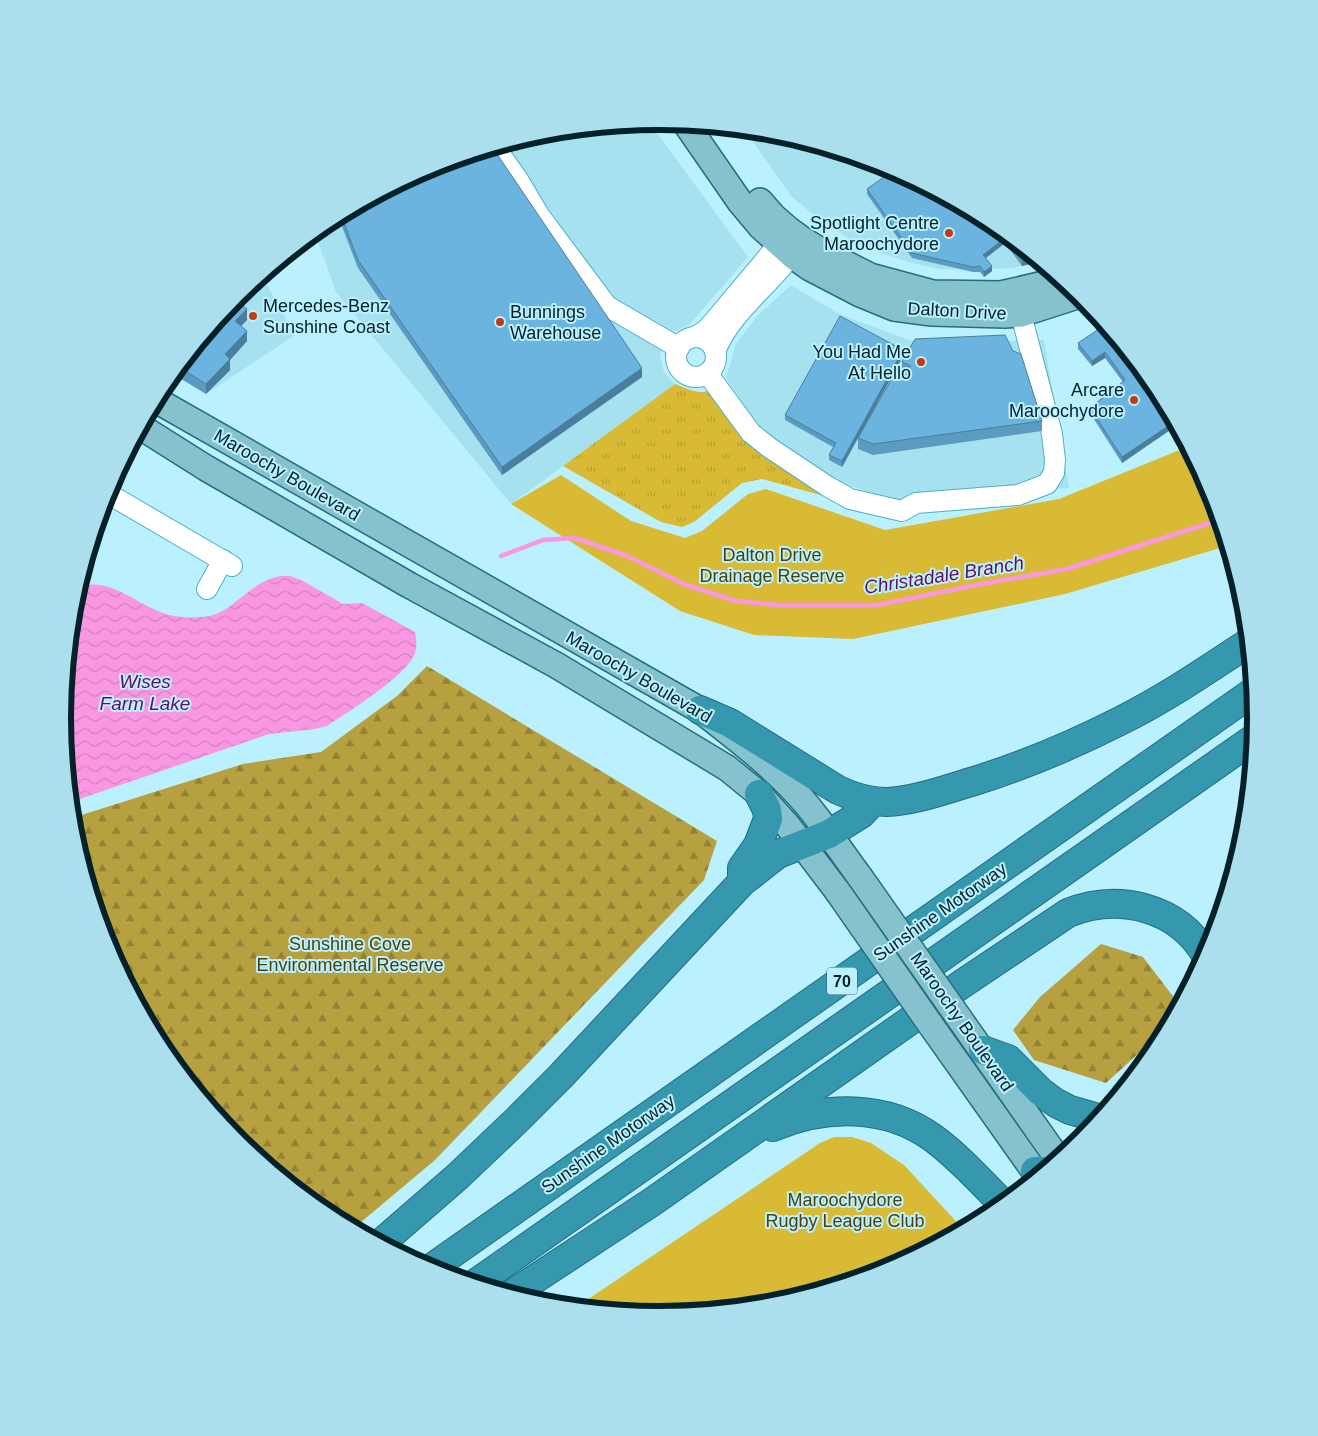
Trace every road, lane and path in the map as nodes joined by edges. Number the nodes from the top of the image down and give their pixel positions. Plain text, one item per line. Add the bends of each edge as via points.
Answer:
1 (691, 132) edge
2 (711, 133) edge
3 (499, 152) edge
4 (789, 244) junction
5 (1056, 285) edge
6 (1071, 299) edge
7 (1021, 314) junction
8 (687, 342) junction
9 (715, 352) junction
10 (710, 378) junction
11 (162, 404) edge
12 (147, 431) edge
13 (143, 438) edge
14 (206, 468) junction
15 (114, 497) edge
16 (207, 589) dead end
17 (1242, 647) edge
18 (1246, 697) edge
19 (700, 710) junction
20 (1246, 745) edge
21 (759, 794) junction
22 (873, 801) junction
23 (829, 834) junction
24 (802, 844) junction
25 (742, 882) junction
26 (1200, 947) edge
27 (983, 1050) junction
28 (1092, 1116) edge
29 (734, 1144) junction
30 (1055, 1153) edge
31 (1036, 1169) edge
32 (997, 1198) edge
33 (386, 1238) edge
34 (438, 1263) edge
35 (482, 1279) edge
36 (520, 1289) edge

1 - 4 main road, Dalton Drive via 740,202
2 - 4 main road, Dalton Drive
3 - 8 street via 607,306
4 - 5 main road, Dalton Drive via 870,276 934,293 1001,294
4 - 7 main road, Dalton Drive via 860,294 894,308 932,313
4 - 8 street via 706,330
4 - 9 street via 756,295 719,340
6 - 7 main road, Dalton Drive
7 - 10 street via 1056,460 1054,473 1047,484 1018,495 916,503 902,511 850,499 751,433
8 - 9 street via 705,339
8 - 10 street via 676,356 677,362 684,372
9 - 10 street
11 - 19 main road, Maroochy Boulevard
12 - 14 main road, Maroochy Boulevard
13 - 14 street
14 - 21 main road, Maroochy Boulevard via 556,665 727,768
15 - 16 street via 227,563
17 - 22 highway via 1156,701 1054,752 941,791 887,802
18 - 34 highway, Sunshine Motorway / 70
19 - 22 highway via 730,723 838,790
19 - 23 main road, Maroochy Boulevard via 777,775 807,805
20 - 35 highway, 70
21 - 24 main road, Maroochy Boulevard
21 - 25 highway via 768,819 758,845 742,868
22 - 23 highway via 861,814
23 - 24 highway
23 - 27 main road, Maroochy Boulevard, bridge
24 - 25 highway via 778,854
24 - 31 main road, Maroochy Boulevard, bridge
25 - 33 highway via 518,1119
26 - 29 highway via 1174,921 1150,909 1108,903 1068,913
27 - 28 highway via 1008,1059 1056,1103
27 - 30 main road, Maroochy Boulevard
29 - 32 highway via 787,1121 821,1113 853,1111 888,1117 932,1137
29 - 36 highway

